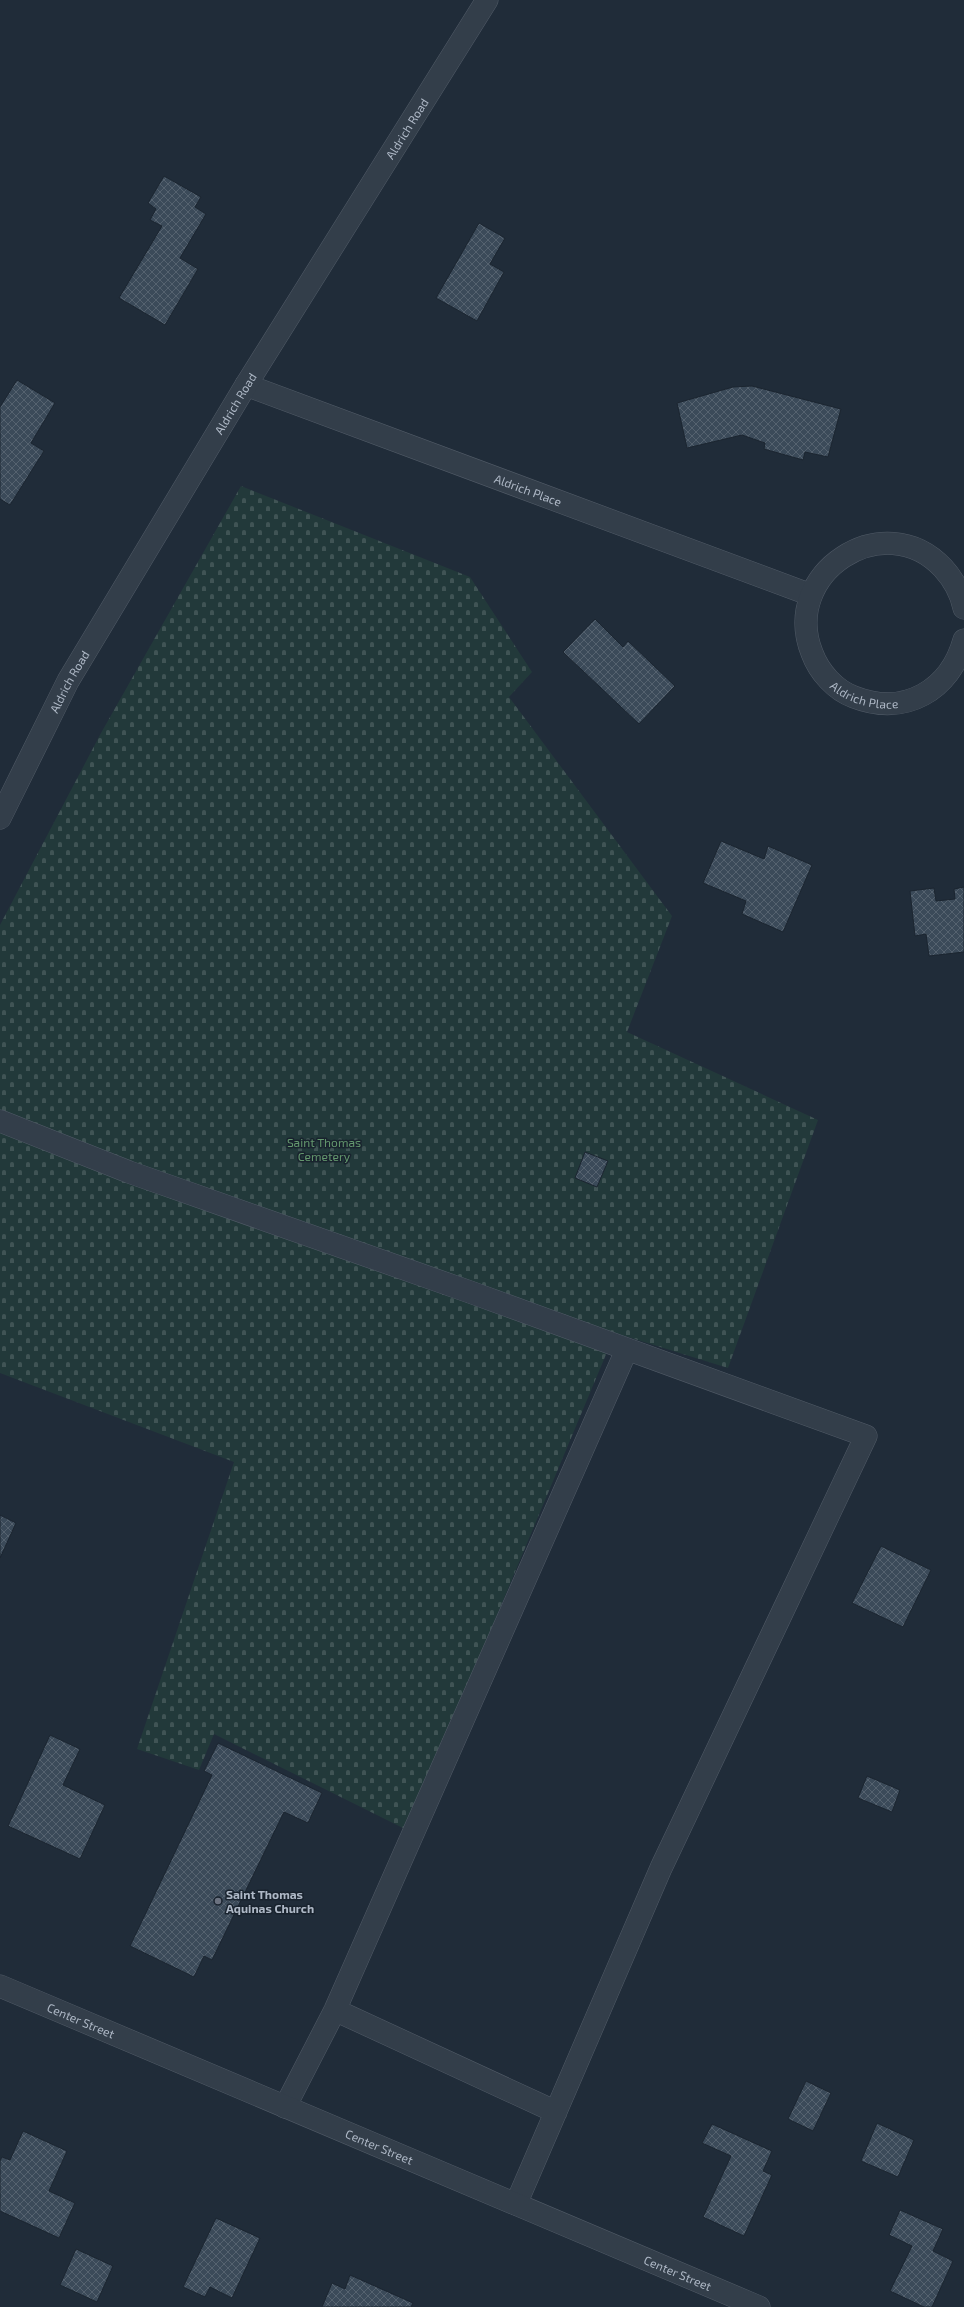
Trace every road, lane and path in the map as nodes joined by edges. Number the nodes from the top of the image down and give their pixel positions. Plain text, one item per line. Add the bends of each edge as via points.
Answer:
1 (487, 0) edge
2 (246, 385) junction
3 (811, 595) junction
4 (964, 608) edge
5 (964, 640) edge
6 (0, 818) edge
7 (0, 1121) edge
8 (628, 1349) junction
9 (0, 1986) edge
10 (335, 2010) junction
11 (285, 2107) junction
12 (556, 2112) junction
13 (516, 2204) junction
14 (760, 2307) edge

1 - 2 street, Aldrich Road
2 - 3 street, Aldrich Place
2 - 6 street, Aldrich Road via 68,681
3 - 4 street, Aldrich Place via 818,580 842,556 858,548 892,543 924,553 938,563 950,576
3 - 5 street, Aldrich Place via 806,612 806,629 815,662 837,687 866,702 899,703 929,691 952,668
7 - 8 street via 136,1175
8 - 10 street
8 - 12 street via 866,1436 661,1868
9 - 11 street, Center Street
10 - 11 street
10 - 12 street
11 - 13 street, Center Street
12 - 13 street
13 - 14 street, Center Street

